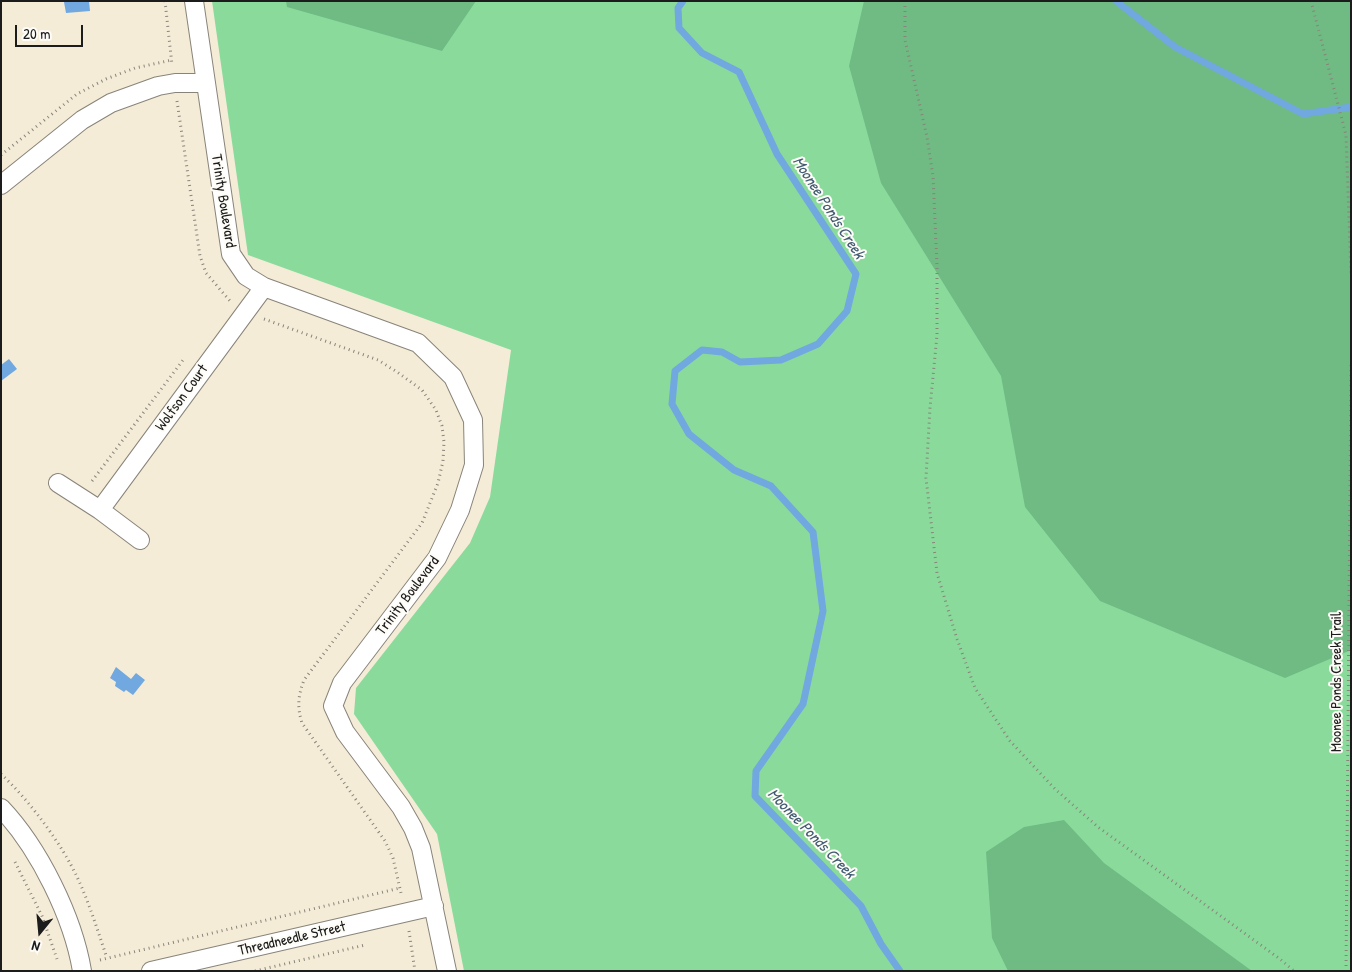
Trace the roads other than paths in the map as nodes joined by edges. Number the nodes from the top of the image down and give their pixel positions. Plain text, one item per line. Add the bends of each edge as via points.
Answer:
1 (194, 1) edge
2 (205, 82) junction
3 (1, 186) edge
4 (264, 287) junction
5 (58, 483) dead end
6 (100, 510) junction
7 (140, 540) dead end
8 (1, 808) edge
9 (434, 906) junction
10 (82, 968) edge
11 (151, 971) edge
12 (447, 971) edge

1 - 2 street, Trinity Boulevard
2 - 3 street via 158,86 111,102 82,120
2 - 4 street, Trinity Boulevard via 231,254 246,276
4 - 6 street, Wolfson Court
4 - 9 street, Trinity Boulevard via 418,343 453,377 473,420 474,465 460,510 437,558 342,683 333,706 345,732 413,828 421,848
5 - 6 street
6 - 7 street
8 - 10 street via 15,822 48,875 72,928
9 - 11 street, Threadneedle Street
9 - 12 street, Trinity Boulevard

